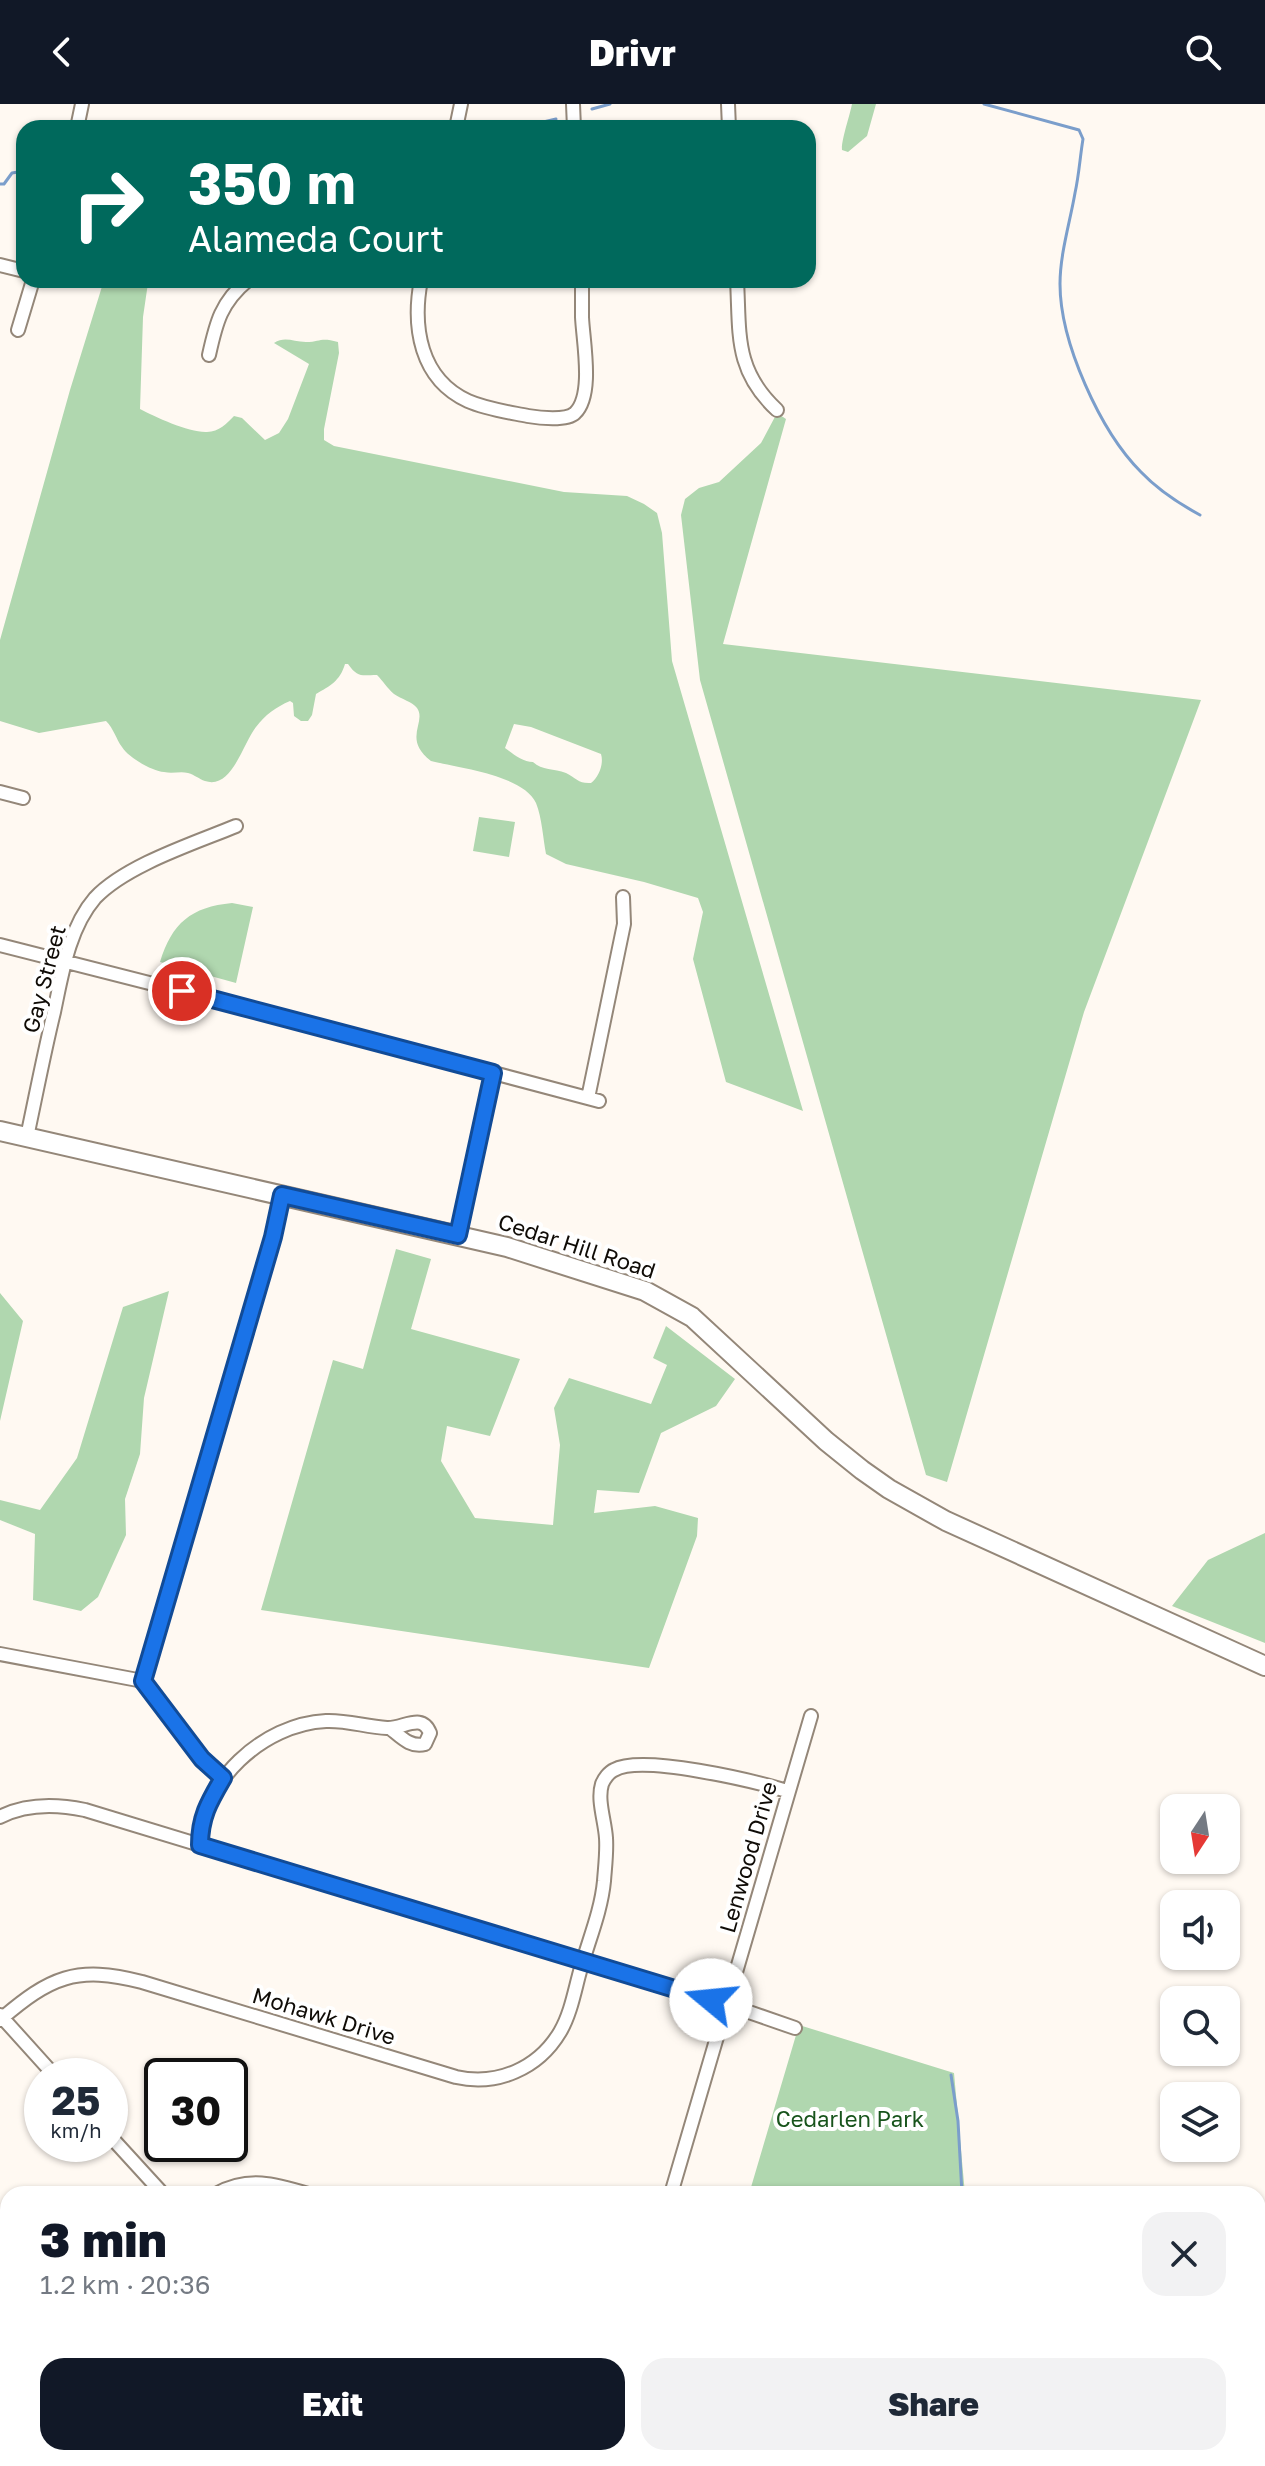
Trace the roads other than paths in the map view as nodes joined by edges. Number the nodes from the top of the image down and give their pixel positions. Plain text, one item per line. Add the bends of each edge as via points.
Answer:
1 (31, 288) edge
2 (240, 288) edge
3 (417, 288) edge
4 (582, 288) edge
5 (737, 288) edge
6 (18, 330) dead end
7 (209, 355) dead end
8 (777, 410) dead end
9 (0, 792) edge
10 (23, 798) dead end
11 (236, 826) dead end
12 (623, 897) dead end
13 (0, 945) edge
14 (65, 961) junction
15 (493, 1073) junction
16 (0, 1131) edge
17 (27, 1137) junction
18 (282, 1195) junction
19 (458, 1235) junction
20 (0, 1654) edge
21 (1265, 1666) edge
22 (143, 1681) junction
23 (811, 1716) dead end
24 (391, 1729) dead end
25 (223, 1778) junction
26 (787, 1791) junction
27 (0, 1817) edge
28 (200, 1845) junction
29 (584, 1961) junction
30 (727, 2005) junction
31 (1, 2018) edge
32 (795, 2028) dead end
33 (38, 2058) edge
34 (128, 2156) edge
35 (156, 2186) edge
36 (233, 2186) edge
37 (281, 2186) edge
38 (673, 2186) edge

1 - 6 street
2 - 7 street via 216,323
3 - 4 street via 418,336 428,364 445,385 483,406 537,418 576,413 584,395
5 - 8 street via 745,365 755,387
9 - 10 street
11 - 14 street, Gay Street via 151,862 108,887 80,922
12 - 15 street via 624,924 594,1099
13 - 14 street
14 - 15 street
14 - 17 street, Gay Street
15 - 19 street
16 - 17 main road, Cedar Hill Road
17 - 18 main road, Cedar Hill Road
18 - 19 main road, Cedar Hill Road
18 - 22 street
19 - 21 main road, Cedar Hill Road via 625,1284 679,1309 826,1441 889,1489 939,1518
20 - 22 street
22 - 25 street via 202,1759
23 - 26 street, Lenwood Drive
24 - 25 street via 325,1721 297,1726 259,1745
25 - 28 street via 200,1823
26 - 29 street, Mohawk Drive via 676,1768 613,1770 602,1784 604,1881
26 - 30 street, Lenwood Drive
27 - 28 street via 25,1808 70,1807
28 - 29 street
29 - 30 street
29 - 31 street, Mohawk Drive via 566,2019 552,2044 515,2073 484,2080 456,2077 108,1974 78,1975 49,1984
30 - 32 street
30 - 38 street, Lenwood Drive
31 - 33 street
34 - 35 street
36 - 37 street

